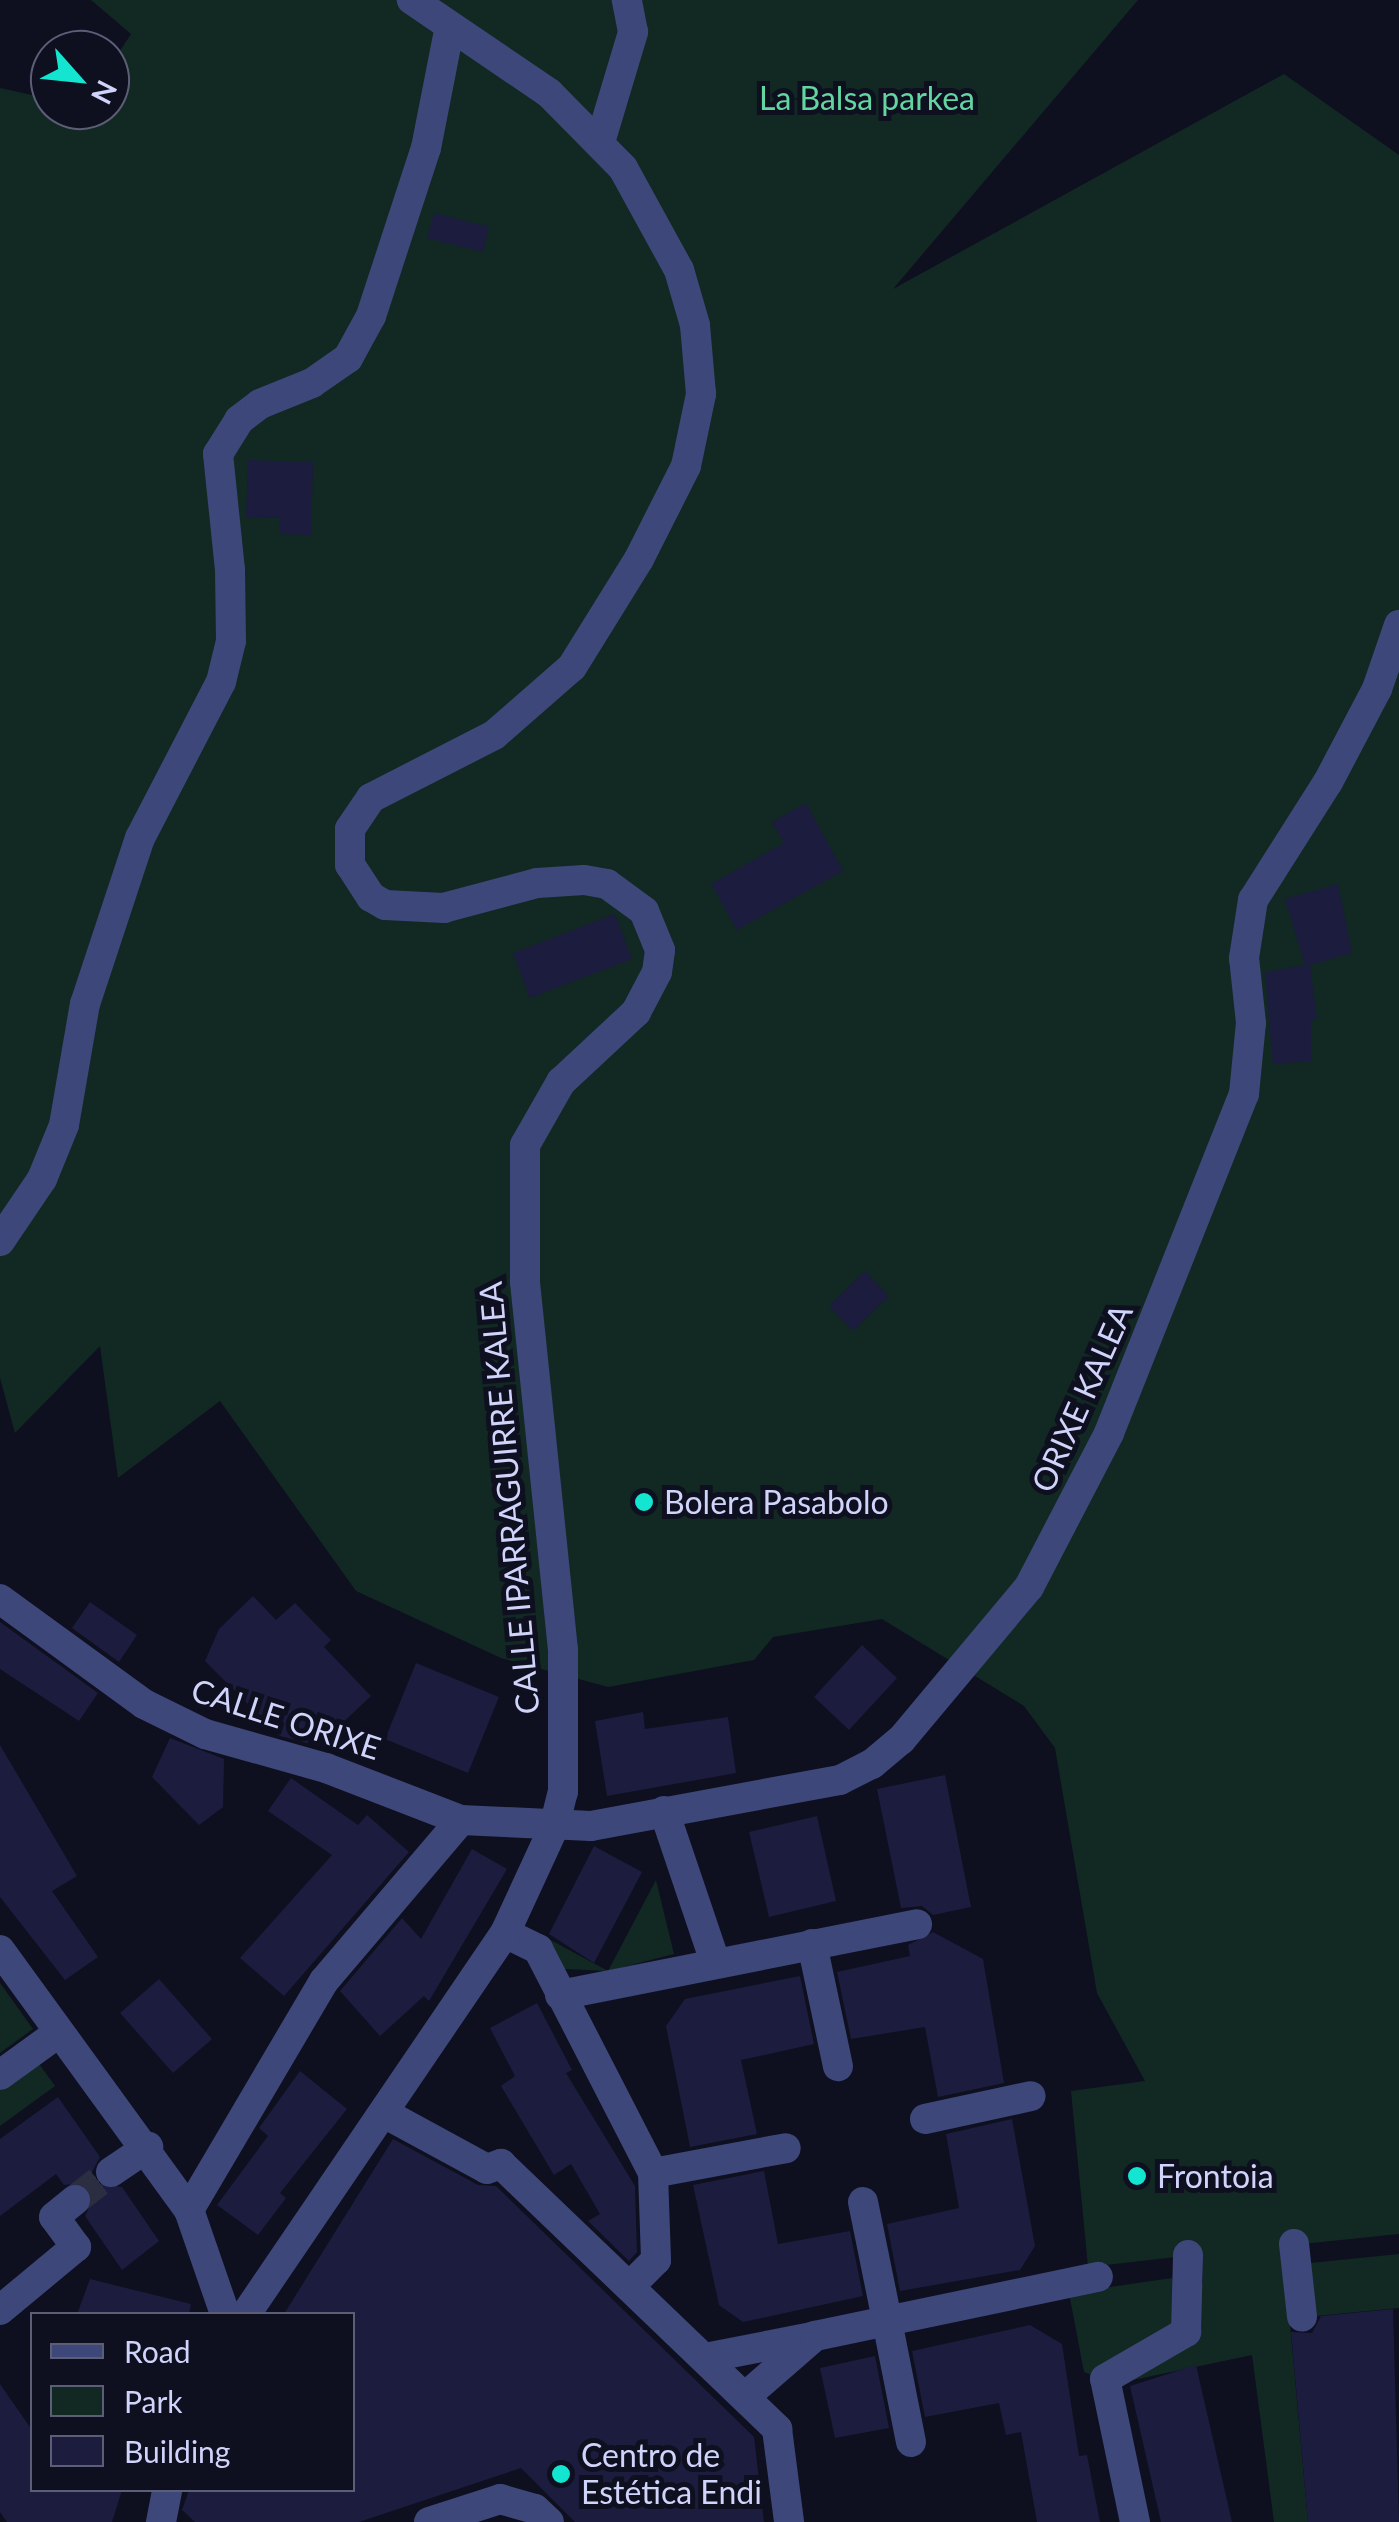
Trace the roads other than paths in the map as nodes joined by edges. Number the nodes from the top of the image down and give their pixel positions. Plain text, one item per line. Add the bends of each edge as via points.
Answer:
1 (412, 0) edge
2 (627, 0) edge
3 (450, 26) junction
4 (600, 139) junction
5 (1399, 625) edge
6 (0, 1241) edge
7 (0, 1599) edge
8 (664, 1811) junction
9 (460, 1820) junction
10 (554, 1827) junction
11 (918, 1924) dead end
12 (505, 1933) junction
13 (812, 1944) junction
14 (0, 1950) edge
15 (715, 1962) junction
16 (560, 1995) junction
17 (58, 2034) junction
18 (838, 2066) dead end
19 (0, 2075) edge
20 (1031, 2096) dead end
21 (384, 2114) junction
22 (925, 2119) dead end
23 (148, 2147) junction
24 (786, 2148) dead end
25 (111, 2172) tunnel mouth
26 (653, 2173) junction
27 (75, 2200) tunnel mouth
28 (863, 2202) dead end
29 (188, 2210) junction
30 (1294, 2244) dead end
31 (1188, 2255) dead end
32 (1098, 2277) dead end
33 (632, 2284) junction
34 (884, 2305) dead end
35 (0, 2310) edge
36 (223, 2312) edge
37 (247, 2312) edge
38 (1302, 2318) dead end
39 (815, 2336) junction
40 (890, 2336) dead end
41 (706, 2358) junction
42 (746, 2397) junction
43 (911, 2442) dead end
44 (168, 2492) edge
45 (161, 2522) edge
46 (429, 2522) edge
47 (549, 2522) edge
48 (789, 2522) edge
49 (1136, 2522) edge

1 - 3 street
2 - 4 street via 633,32
3 - 4 street via 549,94
3 - 6 street via 426,148 371,316 348,358 312,383 260,404 239,420 218,454 231,642 221,682 140,838 86,1004 64,1125 42,1179
4 - 10 street, CALLE IPARRAGUIRRE KALEA via 662,233 695,325 702,394 686,466 639,560 572,667 494,735 371,798 347,846 359,883 402,910 444,908 558,880 607,884 644,911 660,950 658,972 636,1012 561,1082 526,1145 523,1248 563,1650 564,1792
5 - 8 street, ORIXE KALEA via 1377,689 1328,782 1254,900 1244,958 1251,1023 1244,1094 1109,1433 1030,1587 923,1716 872,1764 840,1780
7 - 9 street, CALLE ORIXE via 144,1704 205,1734 326,1768
8 - 10 street, ORIXE KALEA
8 - 15 street
9 - 10 street, ORIXE KALEA
9 - 29 street via 324,1980
10 - 12 street, CALLE IPARRAGUIRRE KALEA
11 - 13 street
12 - 16 street via 538,1949
12 - 21 street, CALLE IPARRAGUIRRE KALEA
13 - 15 street
13 - 18 street
14 - 17 street
15 - 16 street
16 - 26 street
17 - 19 street
17 - 23 street
20 - 22 street
21 - 33 street via 488,2168 501,2164
21 - 37 street, CALLE IPARRAGUIRRE KALEA
23 - 25 street
23 - 29 street
24 - 26 street
26 - 33 street via 656,2260
27 - 35 street via 54,2218 76,2246
28 - 34 street
29 - 36 street
30 - 38 street
31 - 49 street via 1186,2332 1105,2380
32 - 39 street
33 - 41 street
39 - 41 street
39 - 42 street
40 - 43 street
41 - 42 street
42 - 48 street via 777,2429
44 - 45 street
46 - 47 street via 500,2500 535,2509

